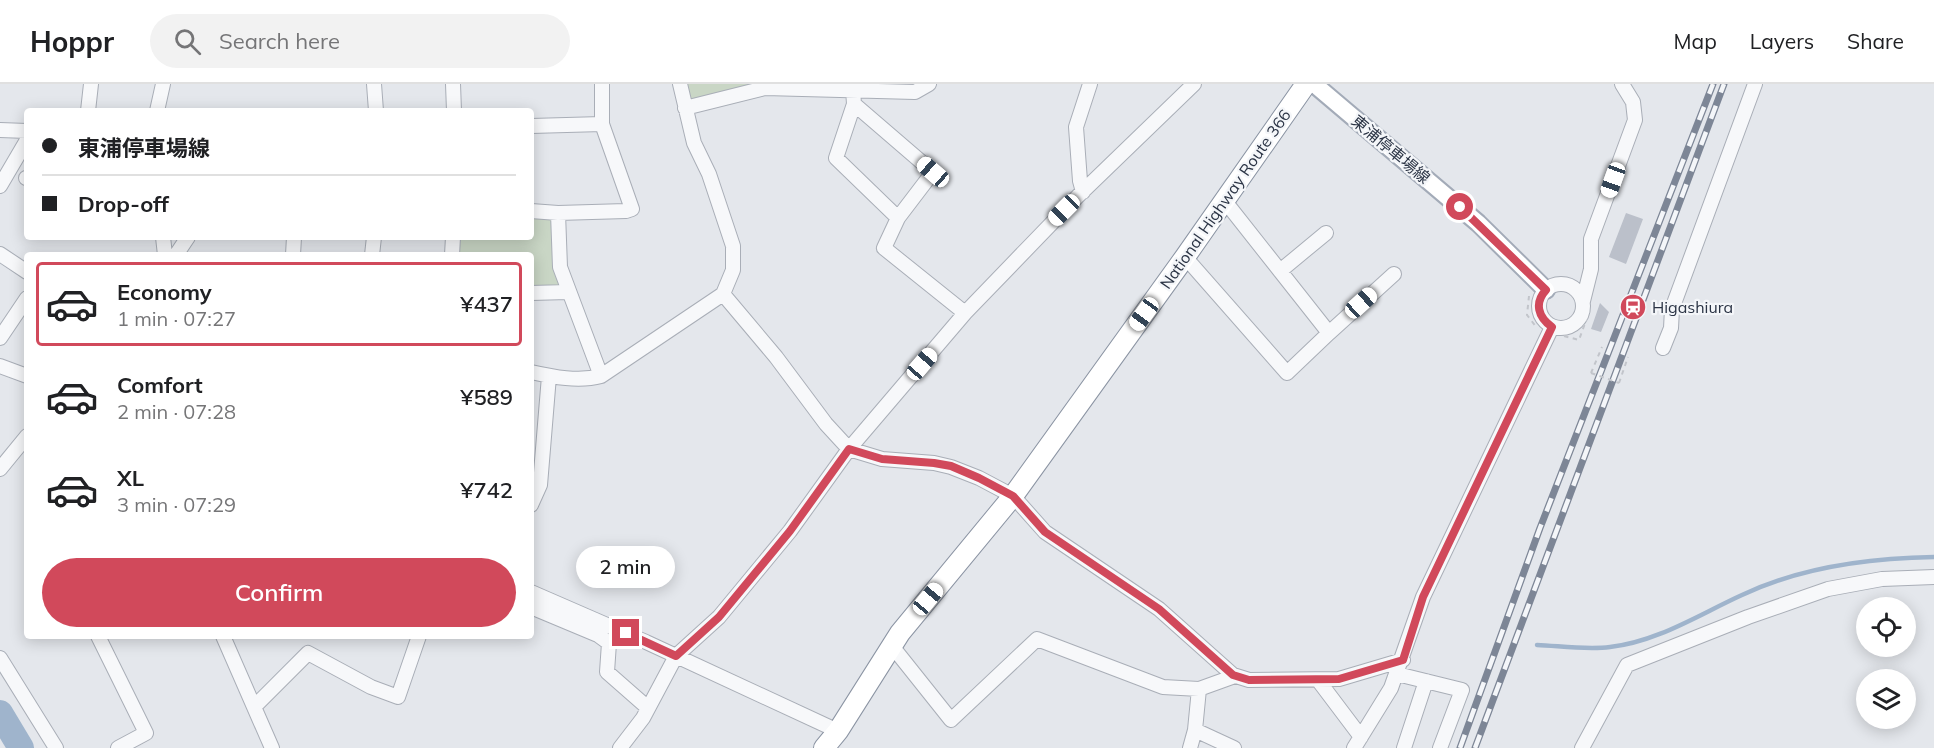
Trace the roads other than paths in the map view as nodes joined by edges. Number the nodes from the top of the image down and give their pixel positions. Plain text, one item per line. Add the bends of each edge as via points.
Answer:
1 (91, 84) edge
2 (163, 84) edge
3 (374, 84) edge
4 (453, 84) edge
5 (602, 84) edge
6 (680, 84) edge
7 (929, 84) edge
8 (1090, 84) edge
9 (1194, 84) edge
10 (1306, 84) edge
11 (1314, 84) edge
12 (1622, 84) edge
13 (1755, 84) edge
14 (853, 97) junction
15 (88, 108) edge
16 (159, 108) edge
17 (376, 108) edge
18 (454, 108) edge
19 (685, 108) junction
20 (602, 124) junction
21 (534, 126) edge
22 (0, 130) edge
23 (24, 131) edge
24 (24, 145) edge
25 (0, 186) edge
26 (1083, 192) junction
27 (1224, 200) junction
28 (534, 212) edge
29 (558, 213) junction
30 (898, 218) junction
31 (1326, 233) dead end
32 (0, 254) edge
33 (1185, 257) junction
34 (24, 270) edge
35 (1280, 271) junction
36 (1394, 274) dead end
37 (1546, 290) junction
38 (568, 292) junction
39 (534, 293) edge
40 (723, 294) junction
41 (1583, 301) junction
42 (24, 302) edge
43 (965, 313) junction
44 (1550, 332) junction
45 (1329, 333) junction
46 (0, 338) edge
47 (1663, 348) dead end
48 (0, 366) edge
49 (534, 373) edge
50 (24, 375) edge
51 (549, 376) junction
52 (601, 376) junction
53 (24, 440) edge
54 (849, 449) junction
55 (0, 469) edge
56 (536, 483) edge
57 (1013, 496) junction
58 (1934, 577) edge
59 (534, 593) edge
60 (534, 608) edge
61 (99, 639) edge
62 (224, 639) edge
63 (418, 639) edge
64 (892, 646) junction
65 (676, 656) junction
66 (0, 658) edge
67 (1403, 660) junction
68 (1397, 674) junction
69 (1235, 676) junction
70 (1318, 680) junction
71 (1426, 681) junction
72 (1199, 688) junction
73 (254, 707) junction
74 (648, 708) junction
75 (1195, 730) junction
76 (838, 731) junction
77 (1358, 742) edge
78 (56, 748) edge
79 (118, 748) edge
80 (272, 748) edge
81 (620, 748) edge
82 (824, 748) edge
83 (1190, 748) edge
84 (1234, 748) edge
85 (1404, 748) edge
86 (1440, 748) edge
87 (1582, 748) edge

1 - 15 street
2 - 16 street
3 - 17 street
4 - 18 street
5 - 20 street
6 - 19 street
7 - 14 street via 915,92
8 - 26 street via 1076,127
9 - 26 street
10 - 27 highway, National Highway Route 366
11 - 37 main road, 東浦停車場線 via 1478,223
12 - 41 street via 1633,102 1635,120 1591,239 1592,269
13 - 47 street via 1672,309 1671,328
14 - 19 street via 765,88
14 - 30 street via 836,158
14 - 30 street via 933,172
19 - 40 street via 733,246 733,270
20 - 21 street
20 - 29 street via 632,209
22 - 23 street
24 - 25 street
26 - 43 street
27 - 33 highway, National Highway Route 366
27 - 35 street
28 - 29 street
29 - 38 street via 560,267
30 - 43 street via 884,248
31 - 35 street
32 - 34 street
33 - 45 street via 1287,373
33 - 57 highway, National Highway Route 366
35 - 45 street
36 - 45 street
37 - 41 street via 1569,285
37 - 44 street via 1538,307
38 - 39 street
38 - 52 street
40 - 52 street
40 - 54 street
41 - 44 street via 1582,315 1573,326
42 - 46 street
43 - 54 street
44 - 67 street via 1423,597
48 - 50 street
49 - 51 street
51 - 52 street
51 - 56 street
53 - 55 street
54 - 57 street via 882,459 951,466
54 - 65 street via 790,531 719,617
57 - 64 highway, National Highway Route 366
57 - 69 street via 1045,532 1159,609
58 - 87 street via 1882,579 1828,588 1627,665
59 - 65 street
60 - 74 street via 609,643 607,672
61 - 79 street via 146,733
62 - 73 street
63 - 73 street via 398,697 308,653
64 - 72 street via 951,720 1037,639 1163,687
64 - 76 highway, National Highway Route 366
65 - 74 street
65 - 76 street
66 - 78 street
67 - 68 street
67 - 70 street via 1339,679
68 - 71 street
68 - 77 street
69 - 70 street via 1249,680
69 - 72 street
70 - 77 street
71 - 85 street
71 - 86 street via 1462,690
72 - 75 street
73 - 80 street
74 - 81 street
75 - 83 street
75 - 84 street
76 - 82 highway, National Highway Route 366

